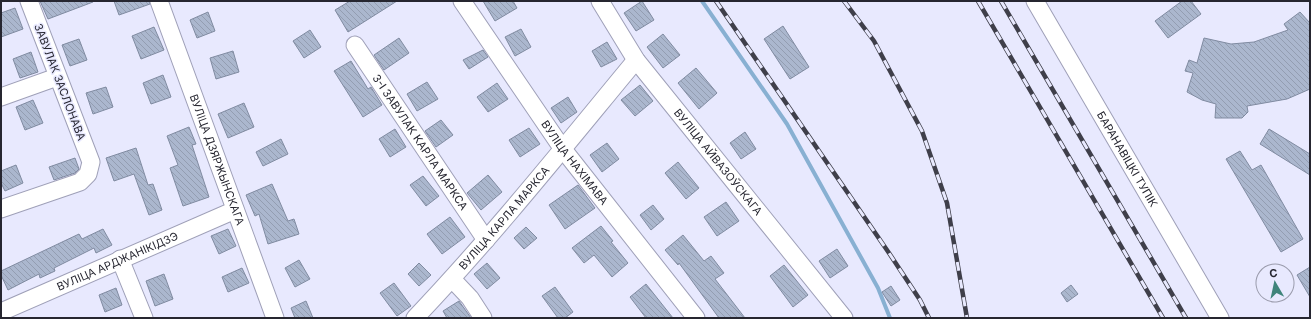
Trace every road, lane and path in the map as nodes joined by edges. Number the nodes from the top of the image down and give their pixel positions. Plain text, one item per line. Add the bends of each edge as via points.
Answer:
1 (29, 1) edge
2 (159, 1) edge
3 (462, 1) edge
4 (600, 1) edge
5 (1035, 1) edge
6 (356, 45) dead end
7 (636, 60) junction
8 (57, 77) junction
9 (1, 97) edge
10 (562, 148) junction
11 (1, 209) edge
12 (235, 210) junction
13 (486, 240) junction
14 (120, 259) junction
15 (452, 279) junction
16 (1, 312) edge
17 (144, 318) edge
18 (275, 318) edge
19 (415, 318) edge
20 (483, 318) edge
21 (696, 318) edge
22 (844, 318) edge
23 (1220, 318) edge

1 - 8 street, ЗАВУЛАК ЗАСЛОНАВА
2 - 12 street, ВУЛІЦА ДЗЯРЖЫНСКАГА
3 - 10 street, ВУЛІЦА НАХІМАВА
4 - 7 street, ВУЛІЦА АЙВАЗОЎСКАГА
5 - 23 street, БАРАНАВІЦКІ ТУПІК
6 - 13 street, 3-І ЗАВУЛАК КАРЛА МАРКСА
7 - 10 street, ВУЛІЦА КАРЛА МАРКСА
7 - 22 street, ВУЛІЦА АЙВАЗОЎСКАГА
8 - 9 street
8 - 11 street, ЗАВУЛАК ЗАСЛОНАВА via 91,162 88,174 80,182
10 - 13 street, ВУЛІЦА КАРЛА МАРКСА
10 - 21 street, ВУЛІЦА НАХІМАВА
12 - 14 street, ВУЛІЦА АРДЖАНІКІДЗЭ
12 - 18 street, ВУЛІЦА ДЗЯРЖЫНСКАГА
13 - 15 street, ВУЛІЦА КАРЛА МАРКСА
14 - 16 street, ВУЛІЦА АРДЖАНІКІДЗЭ
14 - 17 street
15 - 19 street, ВУЛІЦА КАРЛА МАРКСА
15 - 20 street via 470,298

